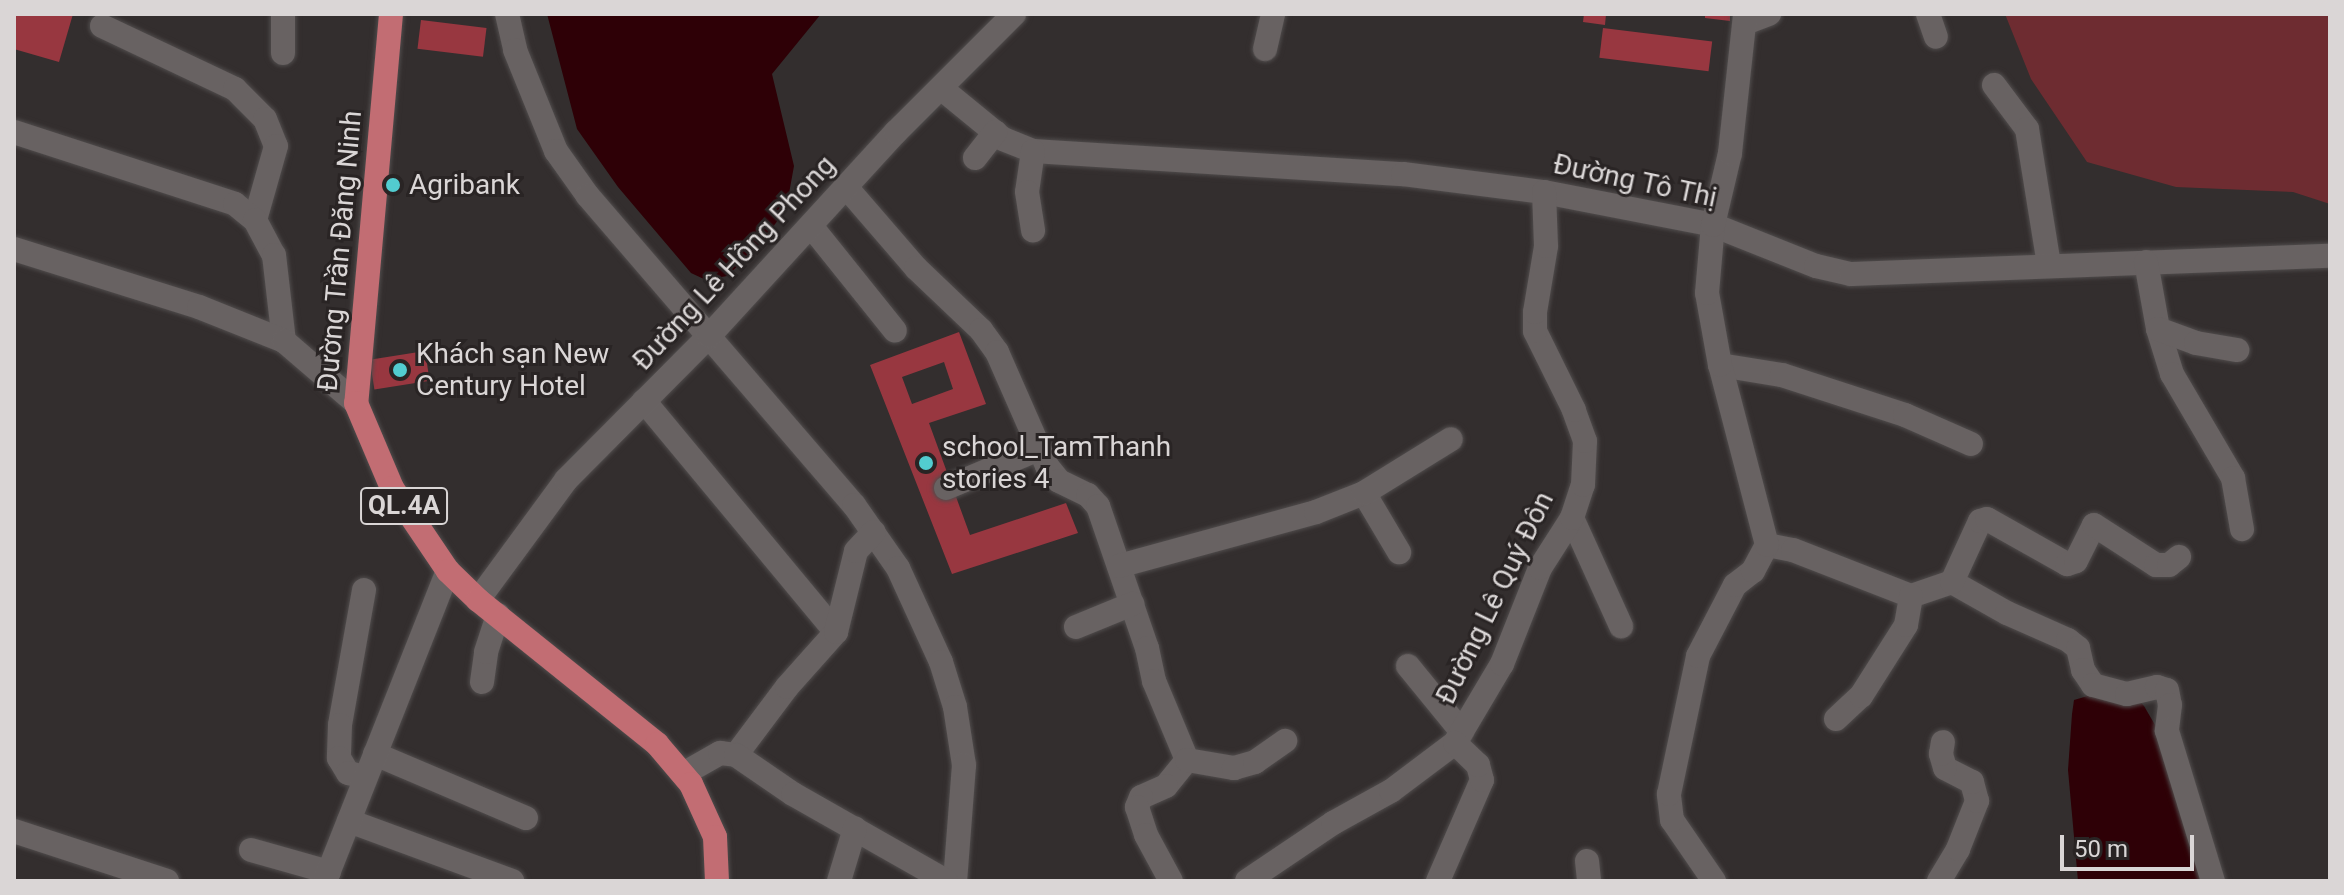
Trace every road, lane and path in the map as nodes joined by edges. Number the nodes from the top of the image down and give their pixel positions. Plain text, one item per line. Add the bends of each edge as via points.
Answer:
1 (283, 14) edge
2 (391, 14) edge
3 (507, 14) edge
4 (1014, 14) edge
5 (1273, 14) edge
6 (1769, 14) edge
7 (1928, 14) edge
8 (1745, 19) edge
9 (102, 26) dead end
10 (1936, 37) dead end
11 (1265, 49) dead end
12 (283, 53) dead end
13 (1994, 85) dead end
14 (942, 89) junction
15 (14, 132) edge
16 (995, 132) junction
17 (1033, 151) junction
18 (975, 158) dead end
19 (847, 188) junction
20 (1544, 192) junction
21 (255, 220) junction
22 (1713, 225) junction
23 (811, 226) junction
24 (1033, 231) dead end
25 (14, 249) edge
26 (2330, 256) edge
27 (2146, 262) junction
28 (2049, 265) junction
29 (2158, 329) junction
30 (895, 331) dead end
31 (709, 336) junction
32 (284, 341) junction
33 (2237, 350) dead end
34 (1720, 365) junction
35 (644, 401) junction
36 (356, 403) junction
37 (1451, 439) dead end
38 (1971, 444) dead end
39 (1039, 449) junction
40 (946, 488) dead end
41 (1364, 493) junction
42 (1572, 518) junction
43 (2242, 529) dead end
44 (874, 532) junction
45 (1767, 545) junction
46 (1399, 552) dead end
47 (2179, 557) dead end
48 (1119, 566) junction
49 (448, 571) junction
50 (1952, 582) junction
51 (364, 590) dead end
52 (1911, 596) junction
53 (478, 600) junction
54 (1132, 604) junction
55 (498, 615) junction
56 (1621, 626) dead end
57 (1076, 627) dead end
58 (836, 632) junction
59 (1408, 666) dead end
60 (482, 682) dead end
61 (1836, 719) dead end
62 (1458, 738) junction
63 (1285, 741) dead end
64 (1943, 742) dead end
65 (375, 754) junction
66 (736, 755) junction
67 (1187, 760) junction
68 (683, 774) junction
69 (366, 777) junction
70 (526, 818) dead end
71 (349, 821) junction
72 (855, 828) junction
73 (14, 831) edge
74 (251, 850) dead end
75 (327, 876) edge
76 (167, 881) edge
77 (512, 881) edge
78 (717, 881) edge
79 (839, 881) edge
80 (946, 881) edge
81 (955, 881) edge
82 (1171, 881) edge
83 (1247, 881) edge
84 (1438, 881) edge
85 (1714, 881) edge
86 (1939, 881) edge
87 (2213, 881) edge

1 - 12 street
2 - 36 main road, Đường Trần Đăng Ninh / QL.4A
3 - 31 street via 523,74 556,151 588,196
4 - 14 street, Đường Lê Hồng Phong
5 - 11 street
6 - 8 street
7 - 10 street
8 - 22 street via 1730,153
9 - 21 street via 235,89 265,119 276,146
13 - 28 street via 2027,129
14 - 16 street, Đường Tô Thị
14 - 19 street, Đường Lê Hồng Phong
15 - 21 street via 235,204
16 - 17 street, Đường Tô Thị
16 - 18 street
17 - 20 street, Đường Tô Thị via 1403,174
17 - 24 street via 1027,192
19 - 23 street, Đường Lê Hồng Phong
19 - 39 street via 916,268 981,330 997,352
20 - 22 street, Đường Tô Thị
20 - 42 street, Đường Lê Quý Đôn via 1546,246 1535,331 1585,441 1583,485
21 - 32 street via 274,255
22 - 28 street, Đường Tô Thị via 1816,266 1851,274
22 - 34 street via 1707,293
23 - 30 street
23 - 31 street, Đường Lê Hồng Phong
25 - 32 street via 199,307
26 - 27 street, Đường Tô Thị
27 - 28 street, Đường Tô Thị
27 - 29 street
29 - 33 street
29 - 43 street via 2172,374 2233,478
31 - 35 street, Đường Lê Hồng Phong
31 - 44 street
32 - 36 street
34 - 38 street via 1782,375 1905,415
34 - 45 street
35 - 53 street, Đường Lê Hồng Phong via 566,480
35 - 58 street
36 - 49 main road, Đường Trần Đăng Ninh / QL.4A via 392,488
37 - 41 street
39 - 40 street
39 - 48 street via 1059,481 1098,506
41 - 46 street
41 - 48 street via 1316,512
42 - 56 street
42 - 62 street, Đường Lê Quý Đôn via 1540,568 1502,664
44 - 58 street via 856,551
44 - 81 street via 898,568 941,662 955,707 964,765
45 - 52 street
45 - 85 street via 1753,571 1735,585 1698,656 1669,794 1672,820
47 - 50 street via 2169,565 2156,565 2097,525 2076,561 2067,564 1987,519 1980,521
48 - 54 street
49 - 53 main road, Đường Trần Đăng Ninh / QL.4A
49 - 65 street
50 - 52 street
50 - 87 street via 2068,640 2078,648 2093,685 2127,694 2167,690 2167,731
51 - 69 street via 339,758 348,773
52 - 61 street via 1906,625 1861,696
53 - 55 main road, Đường Trần Đăng Ninh / QL.4A
54 - 57 street
54 - 67 street via 1154,681
55 - 60 street
55 - 68 main road, Đường Trần Đăng Ninh / QL.4A via 657,744
58 - 66 street
59 - 62 street
62 - 83 street, Đường Lê Quý Đôn via 1391,791
62 - 84 street via 1482,780
63 - 67 street via 1255,762 1234,768
64 - 86 street via 1945,768 1972,782 1977,801
65 - 69 street
65 - 70 street
66 - 68 street via 720,753
66 - 72 street
67 - 82 street via 1166,786 1141,797 1137,807
68 - 78 main road, Đường Trần Đăng Ninh / QL.4A via 715,837
69 - 71 street
71 - 75 street
71 - 77 street
72 - 79 street
72 - 80 street
73 - 76 street
74 - 75 street

